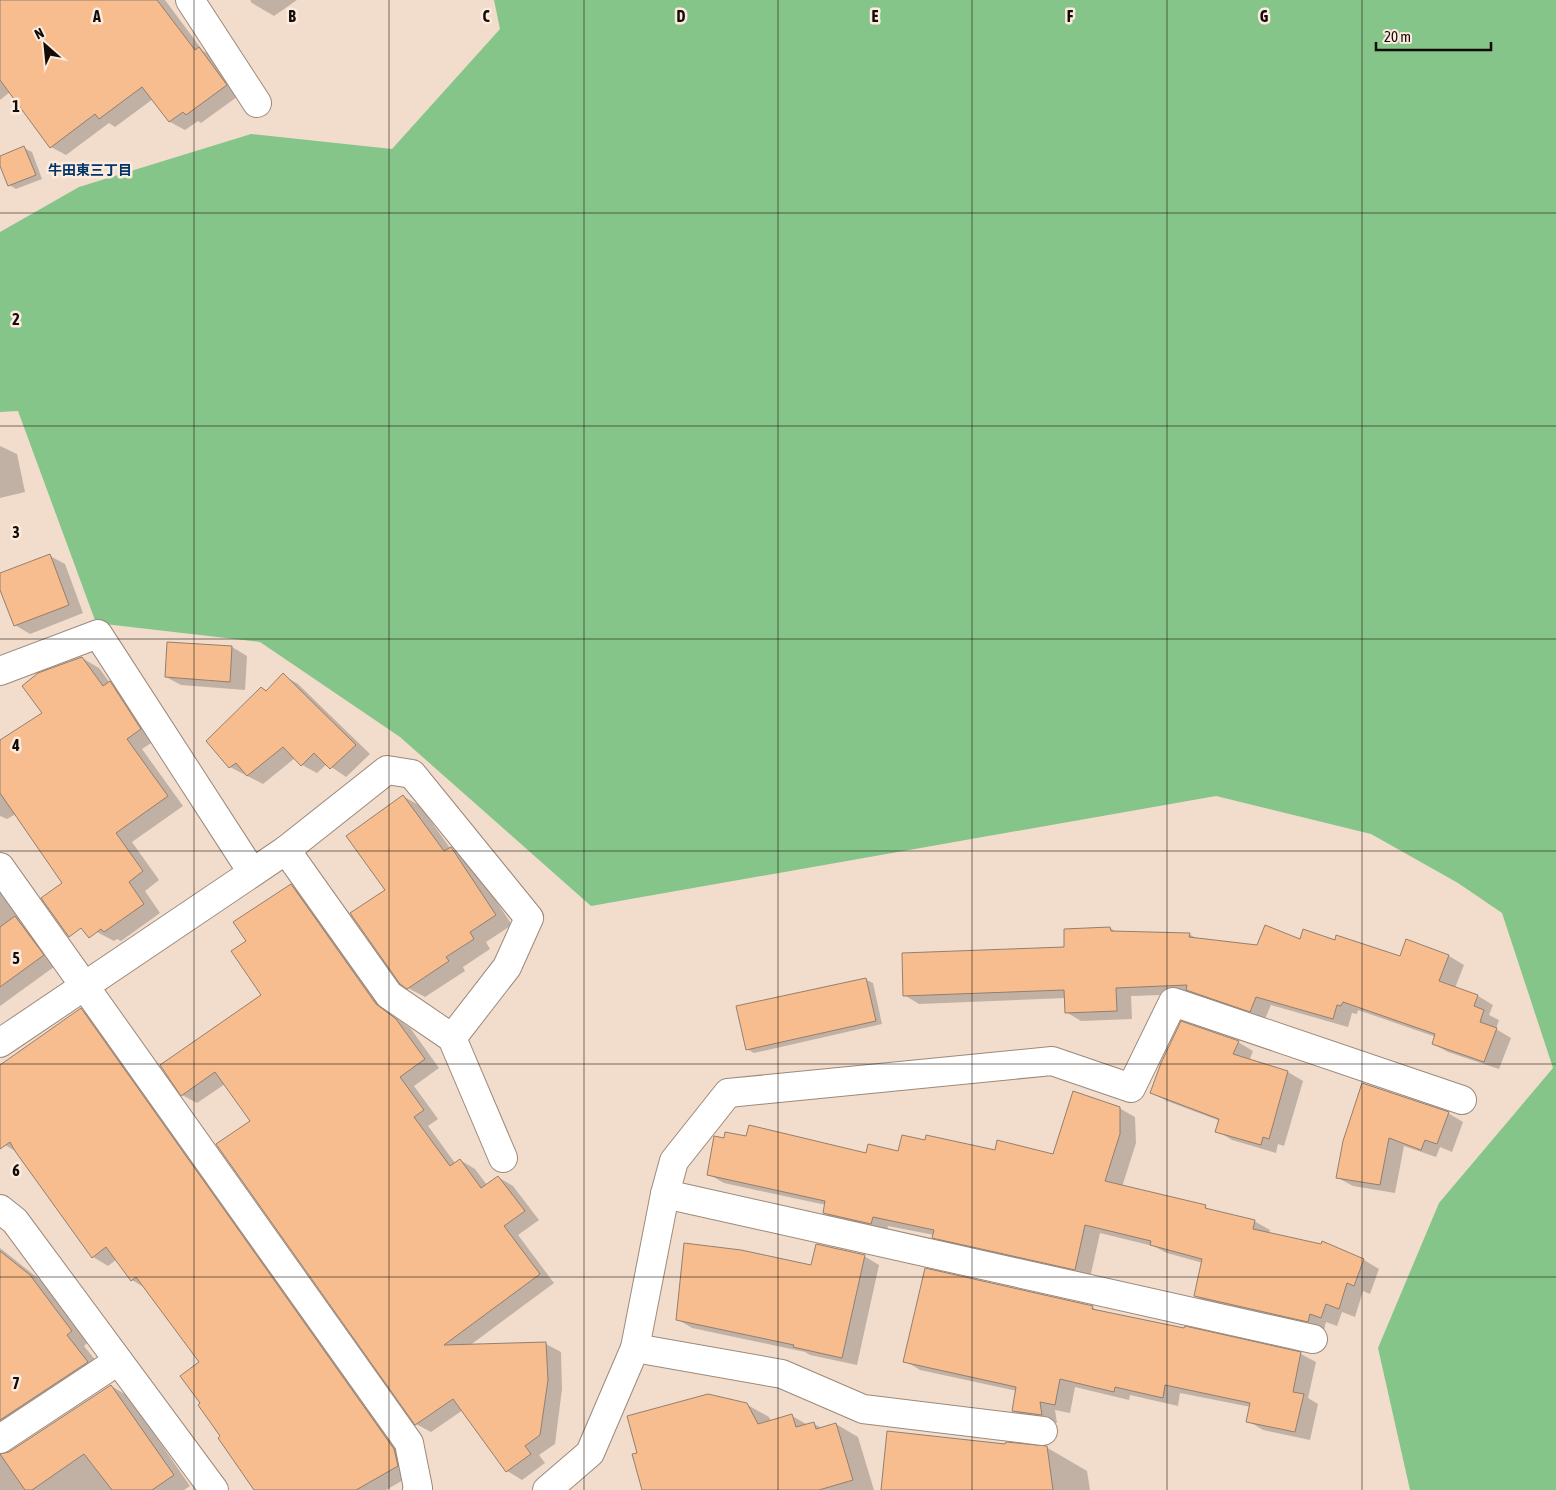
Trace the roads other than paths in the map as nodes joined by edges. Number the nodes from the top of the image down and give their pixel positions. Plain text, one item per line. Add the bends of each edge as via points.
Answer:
1 (190, 0) edge
2 (257, 103) dead end
3 (0, 671) edge
4 (286, 850) junction
5 (0, 867) edge
6 (252, 872) junction
7 (84, 986) junction
8 (452, 1038) junction
9 (0, 1043) edge
10 (1462, 1100) dead end
11 (503, 1158) dead end
12 (665, 1194) junction
13 (0, 1209) edge
14 (1313, 1339) dead end
15 (635, 1348) junction
16 (118, 1361) junction
17 (1043, 1431) dead end
18 (0, 1440) edge
19 (214, 1490) edge
20 (417, 1490) edge
21 (547, 1490) edge

1 - 2 street
3 - 6 street via 98,634
4 - 6 street
4 - 8 street via 389,995
4 - 8 street via 387,770 412,774 529,918 507,967
5 - 7 street
6 - 7 street
7 - 9 street
7 - 20 street via 409,1443
8 - 11 street
10 - 12 street via 1173,1002 1131,1088 1052,1060 728,1092 674,1161
12 - 14 street
12 - 15 street
13 - 16 street via 14,1221
15 - 17 street via 782,1374 863,1409
15 - 21 street via 590,1453
16 - 18 street
16 - 19 street

